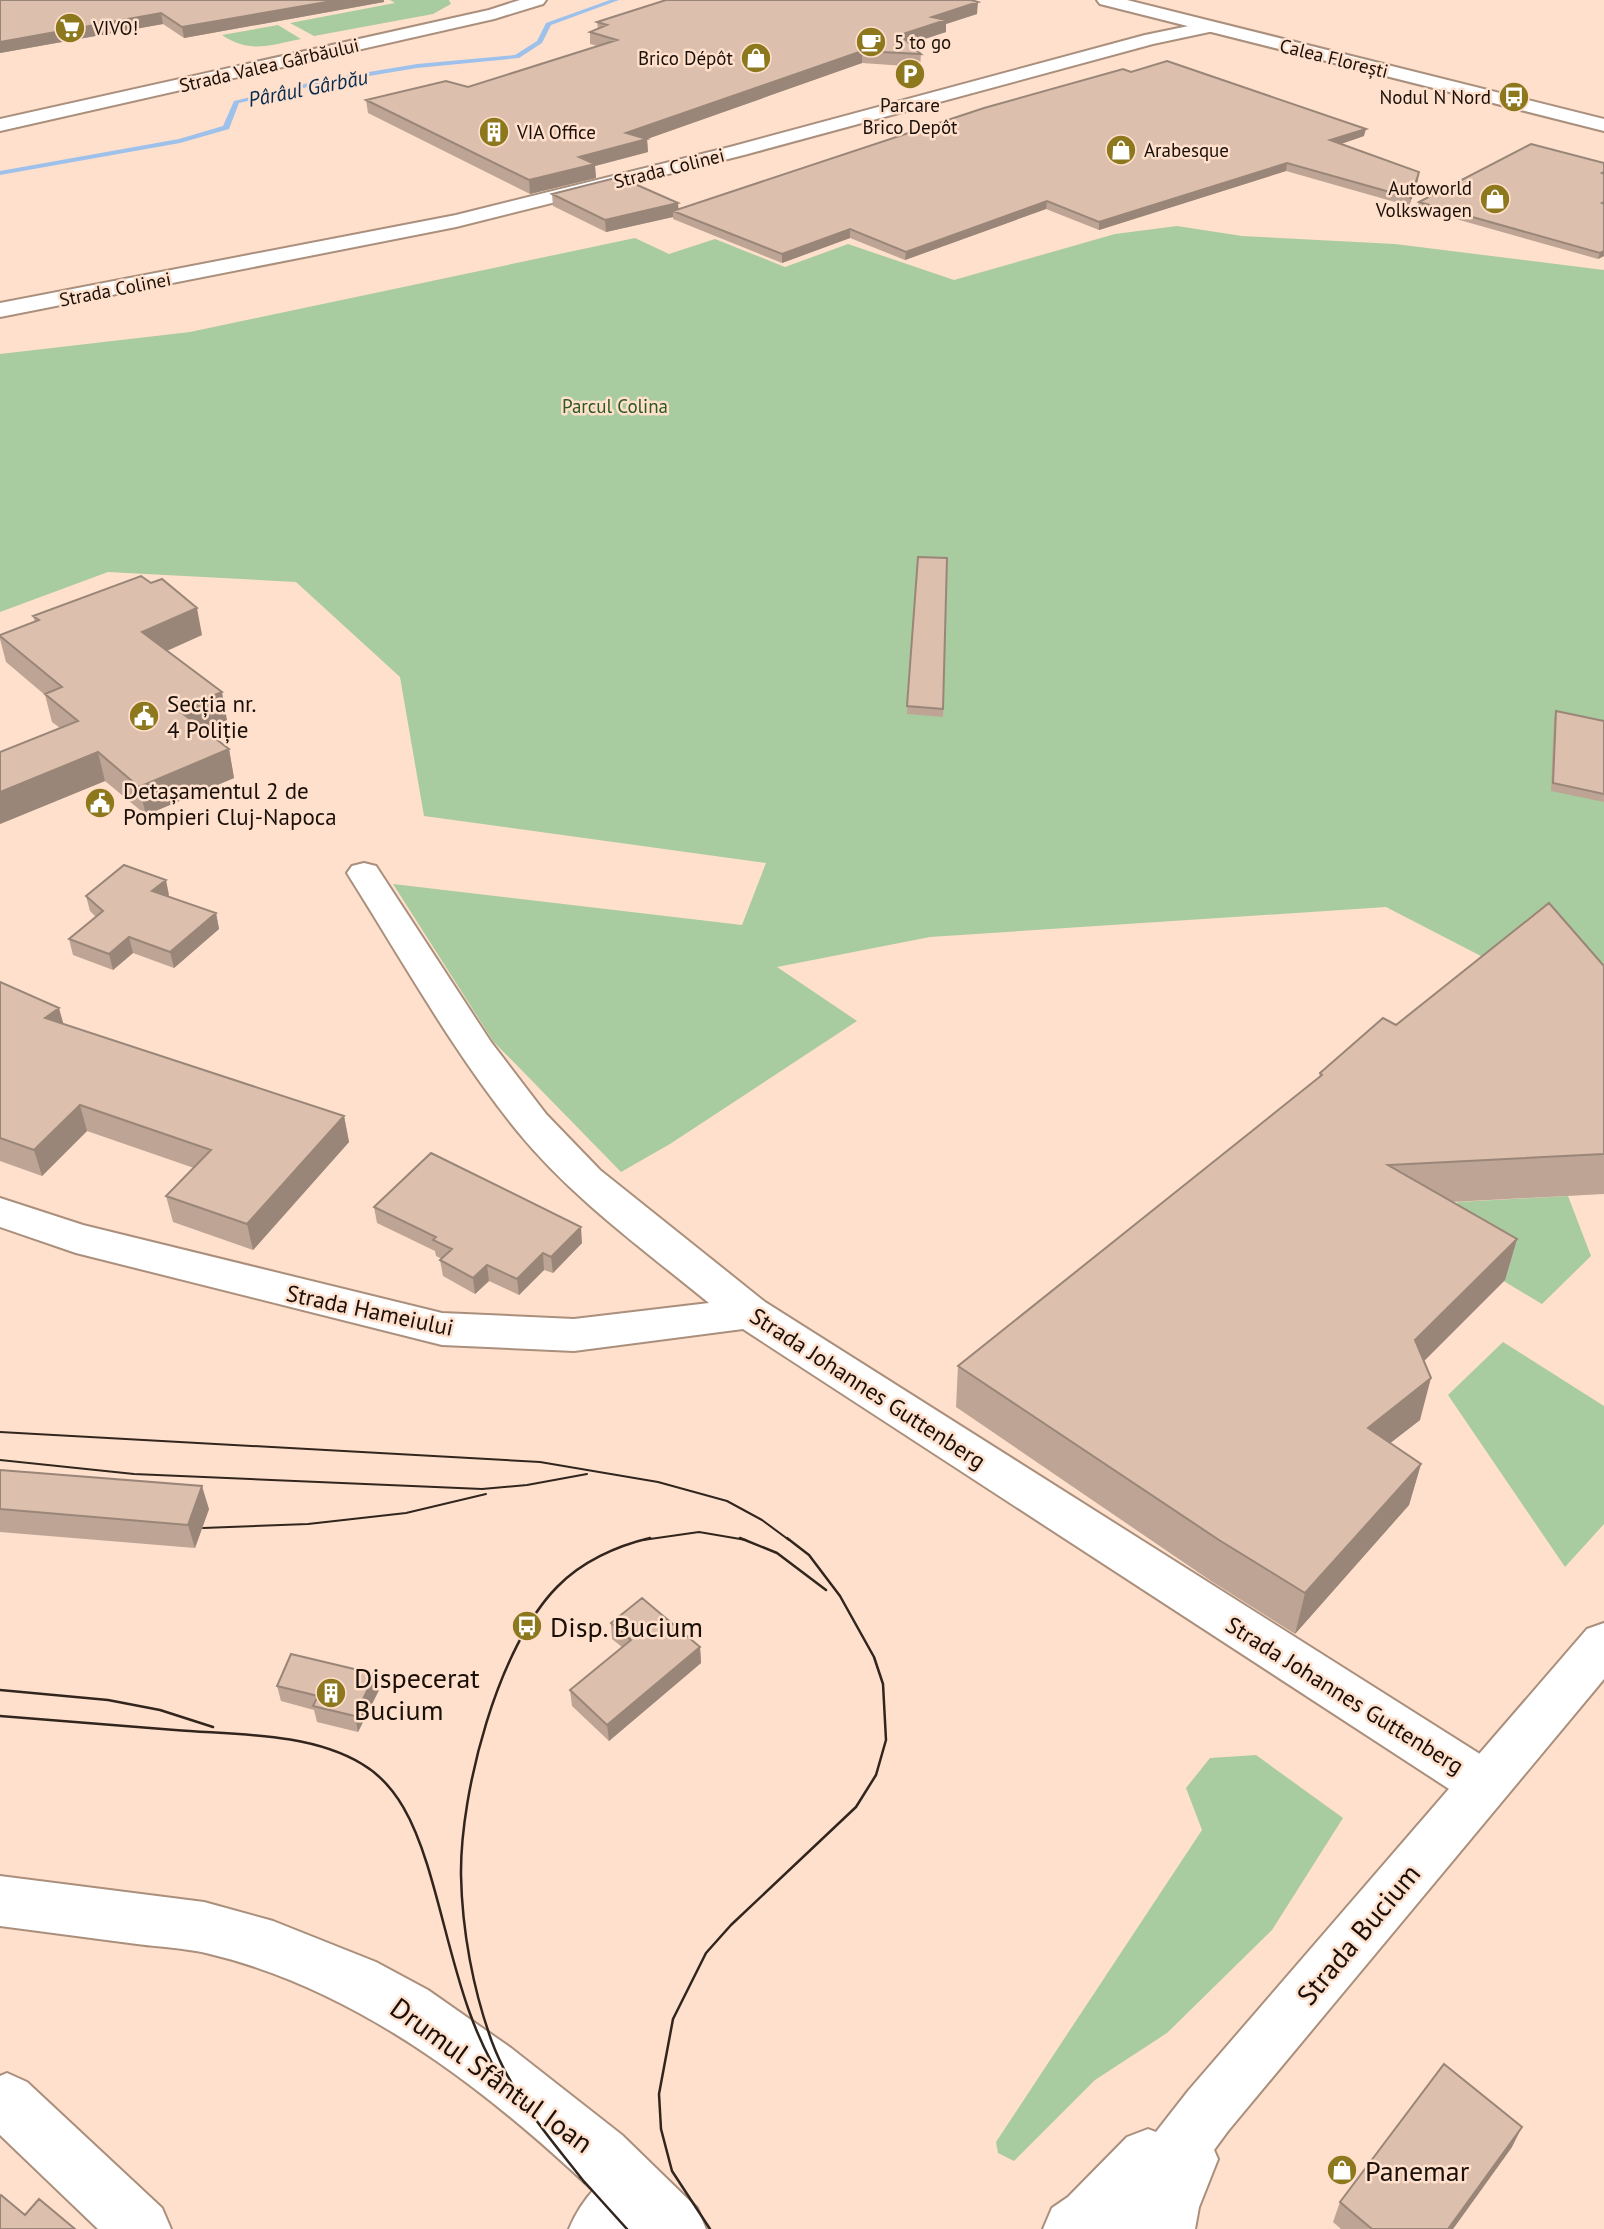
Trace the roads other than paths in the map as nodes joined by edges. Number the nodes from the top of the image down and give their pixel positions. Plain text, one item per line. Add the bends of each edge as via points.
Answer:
1 (537, 0) edge
2 (1105, 0) edge
3 (1208, 26) junction
4 (0, 125) edge
5 (1604, 126) edge
6 (0, 310) edge
7 (364, 873) dead end
8 (0, 1212) edge
9 (750, 1313) junction
10 (1604, 1644) edge
11 (1484, 1784) junction
12 (0, 1900) edge
13 (0, 2106) edge
14 (1208, 2111) junction
15 (637, 2216) edge
16 (141, 2229) edge
17 (1073, 2229) edge
18 (1119, 2229) edge
19 (1165, 2229) edge

1 - 4 street, Strada Valea Gârbăului via 494,14
2 - 3 street, Calea Florești
3 - 5 street, Calea Florești
3 - 6 street, Strada Colinei via 456,221
7 - 9 street, Strada Johannes Guttenberg via 478,1051 532,1123 586,1180
8 - 9 street, Strada Hameiului via 76,1238 442,1329 574,1335
9 - 11 street, Strada Johannes Guttenberg
10 - 11 street, Strada Bucium
11 - 14 street, Strada Bucium
12 - 15 street, Drumul Sfântul Ioan via 204,1927 273,1947 358,1981 408,2009 491,2068 601,2156
13 - 16 street via 8,2102
14 - 17 street via 1140,2164
14 - 18 street, Strada Bucium
14 - 19 street via 1169,2207

